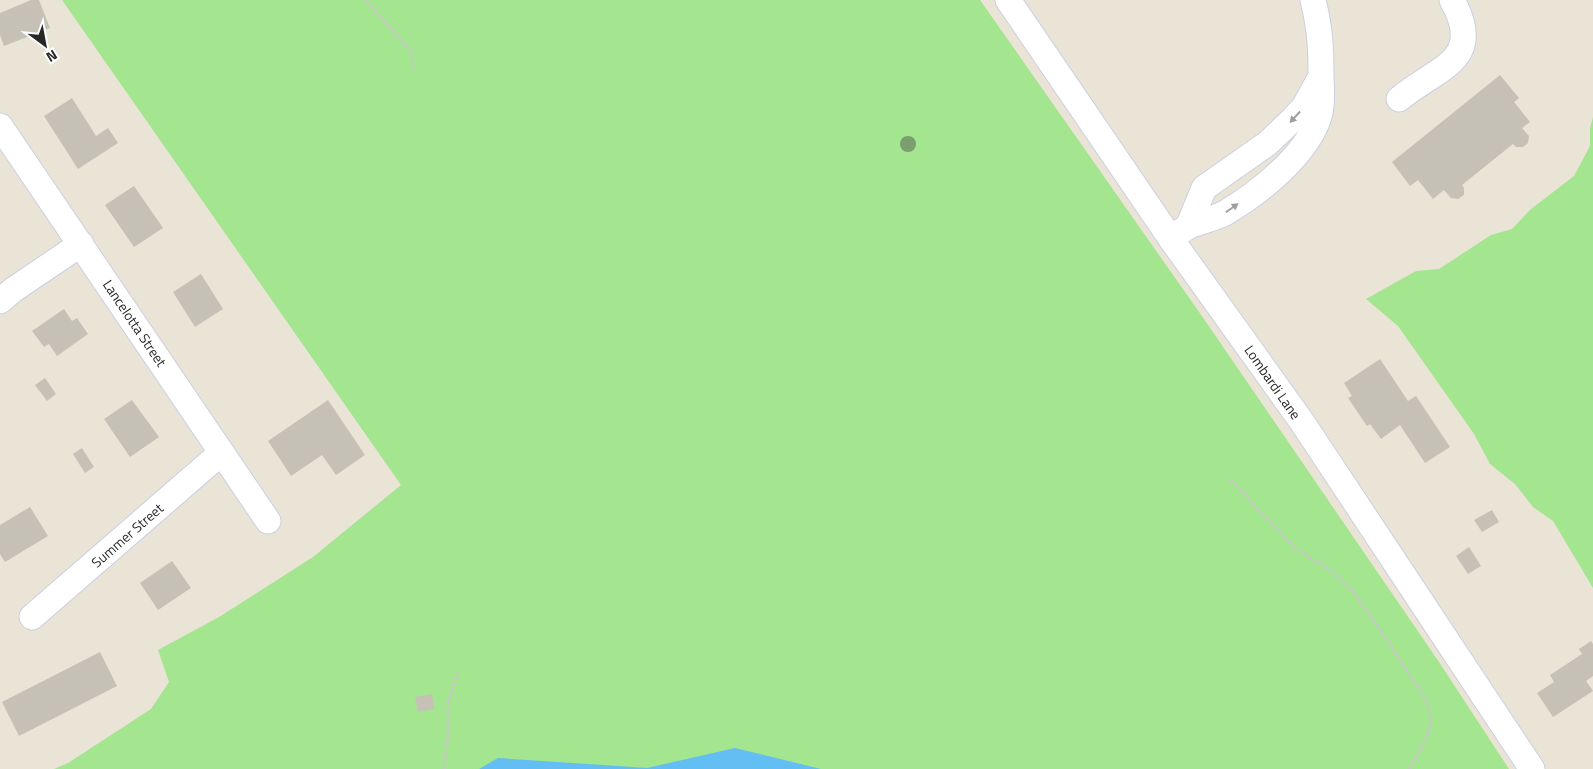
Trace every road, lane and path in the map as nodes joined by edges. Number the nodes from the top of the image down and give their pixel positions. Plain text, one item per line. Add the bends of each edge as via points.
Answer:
1 (366, 0) edge
2 (1008, 0) edge
3 (1313, 0) edge
4 (1452, 0) edge
5 (413, 70) dead end
6 (1321, 76) junction
7 (1399, 99) dead end
8 (0, 126) edge
9 (1179, 233) junction
10 (81, 244) junction
11 (0, 302) edge
12 (222, 452) junction
13 (1230, 479) dead end
14 (268, 521) dead end
15 (32, 617) dead end
16 (458, 672) dead end
17 (444, 769) edge
18 (1409, 769) edge
19 (1532, 769) edge

1 - 5 path via 412,53
2 - 9 street, Lombardi Lane
3 - 6 street via 1320,33
4 - 7 street via 1464,30 1460,53
6 -> 9 street via 1304,106 1268,143 1204,188
9 -> 6 street via 1224,214 1273,178 1294,157 1313,132 1320,113
8 - 10 street, Lancelotta Street
9 - 19 street, Lombardi Lane
10 - 11 street
10 - 12 street, Lancelotta Street
12 - 14 street, Lancelotta Street
12 - 15 street, Summer Street
13 - 18 path via 1293,546 1351,588 1426,700 1431,710 1430,733
16 - 17 path via 448,703

